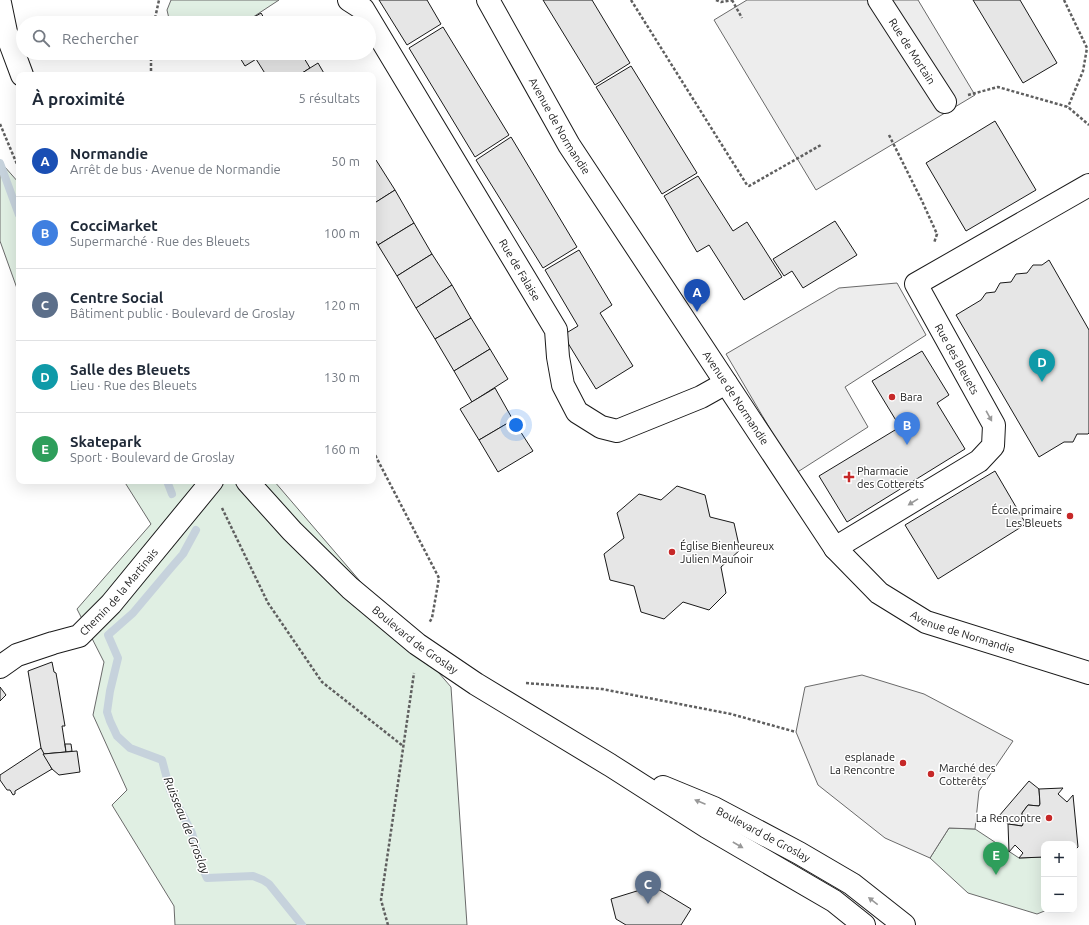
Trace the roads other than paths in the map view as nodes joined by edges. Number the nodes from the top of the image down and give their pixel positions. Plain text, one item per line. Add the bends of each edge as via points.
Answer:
1 (349, 0) edge
2 (488, 0) edge
3 (879, 0) edge
4 (0, 3) edge
5 (367, 16) edge
6 (376, 31) edge
7 (16, 59) edge
8 (16, 60) edge
9 (21, 72) edge
10 (945, 102) road end
11 (1089, 185) edge
12 (726, 383) junction
13 (210, 484) edge
14 (250, 484) edge
15 (836, 548) junction
16 (0, 667) edge
17 (1089, 673) edge
18 (610, 765) junction
19 (864, 925) edge
20 (904, 925) edge

1 - 5 street, Rue de Falaise via 363,9
2 - 12 street, Avenue de Normandie via 569,145
3 - 10 street, Rue de Mortain
4 - 7 street via 6,32
6 - 12 street, Rue de Falaise via 556,330 562,385 577,412 601,427 617,431 701,397
8 - 9 street
11 -> 15 street, Rue des Bleuets via 916,284 994,425 993,446 979,461
12 - 15 street, Avenue de Normandie
13 - 16 street, Chemin de la Martinais via 111,604 79,636 17,655
14 - 18 street, Boulevard de Groslay via 292,532 350,588 417,644 476,684
15 - 17 street, Avenue de Normandie via 879,593 926,622
18 -> 19 street, Boulevard de Groslay via 706,827 834,901
20 -> 18 street, Boulevard de Groslay via 852,884 778,841 714,808

